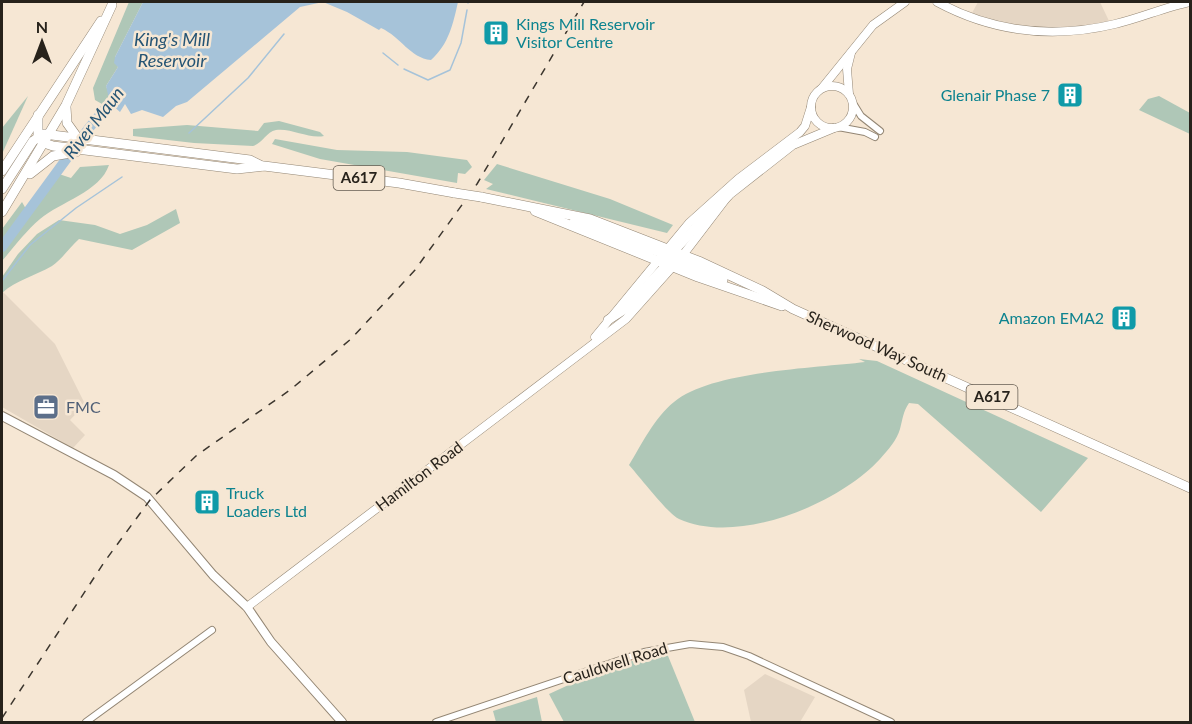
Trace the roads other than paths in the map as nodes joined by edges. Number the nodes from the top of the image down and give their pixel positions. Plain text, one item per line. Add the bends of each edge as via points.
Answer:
1 (904, 2) edge
2 (937, 2) edge
3 (1191, 2) edge
4 (113, 3) edge
5 (851, 52) junction
6 (821, 89) junction
7 (849, 94) junction
8 (853, 103) junction
9 (66, 105) junction
10 (811, 107) junction
11 (38, 115) junction
12 (836, 128) junction
13 (880, 132) dead end
14 (75, 136) junction
15 (875, 137) dead end
16 (44, 138) junction
17 (62, 151) junction
18 (264, 166) junction
19 (2, 171) edge
20 (22, 181) junction
21 (2, 189) edge
22 (728, 196) joint
23 (523, 206) junction
24 (2, 212) edge
25 (670, 257) junction
26 (793, 309) junction
27 (608, 320) joint
28 (591, 344) junction
29 (2, 416) edge
30 (1191, 488) edge
31 (247, 607) junction
32 (212, 630) dead end
33 (86, 723) edge
34 (342, 723) edge
35 (436, 723) edge
36 (891, 723) edge

1 - 5 street, Hamilton Road via 873,25
2 - 3 street via 992,25 1059,33 1116,24
4 - 9 highway
4 - 11 highway
5 - 6 street, Hamilton Road
5 - 7 street via 847,69
6 - 7 street via 838,86
6 - 10 street, Hamilton Road
7 - 8 street
8 - 12 street via 849,120
8 - 13 street via 861,116
9 - 14 highway via 67,123
9 - 16 highway
10 - 12 street via 818,123
10 - 25 street, Hamilton Road via 800,132 709,204
11 - 16 highway
11 - 19 highway
12 - 15 street
12 - 22 street via 793,145
14 - 16 highway, Sherwood Way South
14 - 18 highway, Sherwood Way South / A617 via 250,160
16 - 17 highway, A617
16 - 20 highway
16 - 21 highway
17 - 18 highway, Sherwood Way South / A617 via 85,150 237,170
17 - 20 highway, A617
18 - 23 highway, Sherwood Way South / A617, bridge via 399,183
20 - 24 highway
22 - 25 highway
23 - 25 highway, Sherwood Way South / A617
23 - 25 highway, Sherwood Way South / A617 via 551,210
25 - 26 highway, Sherwood Way South / A617 via 763,291
25 - 26 highway, Sherwood Way South / A617 via 753,298
25 - 27 highway via 625,309
25 - 28 street, Hamilton Road via 626,319
26 - 30 highway, Sherwood Way South / A617
27 - 28 street, Hamilton Road
28 - 31 street, Hamilton Road
29 - 31 main road via 114,475 147,497 213,575
31 - 34 main road via 271,642
32 - 33 street
35 - 36 street, Cauldwell Road via 644,652 690,644 723,647 749,656

